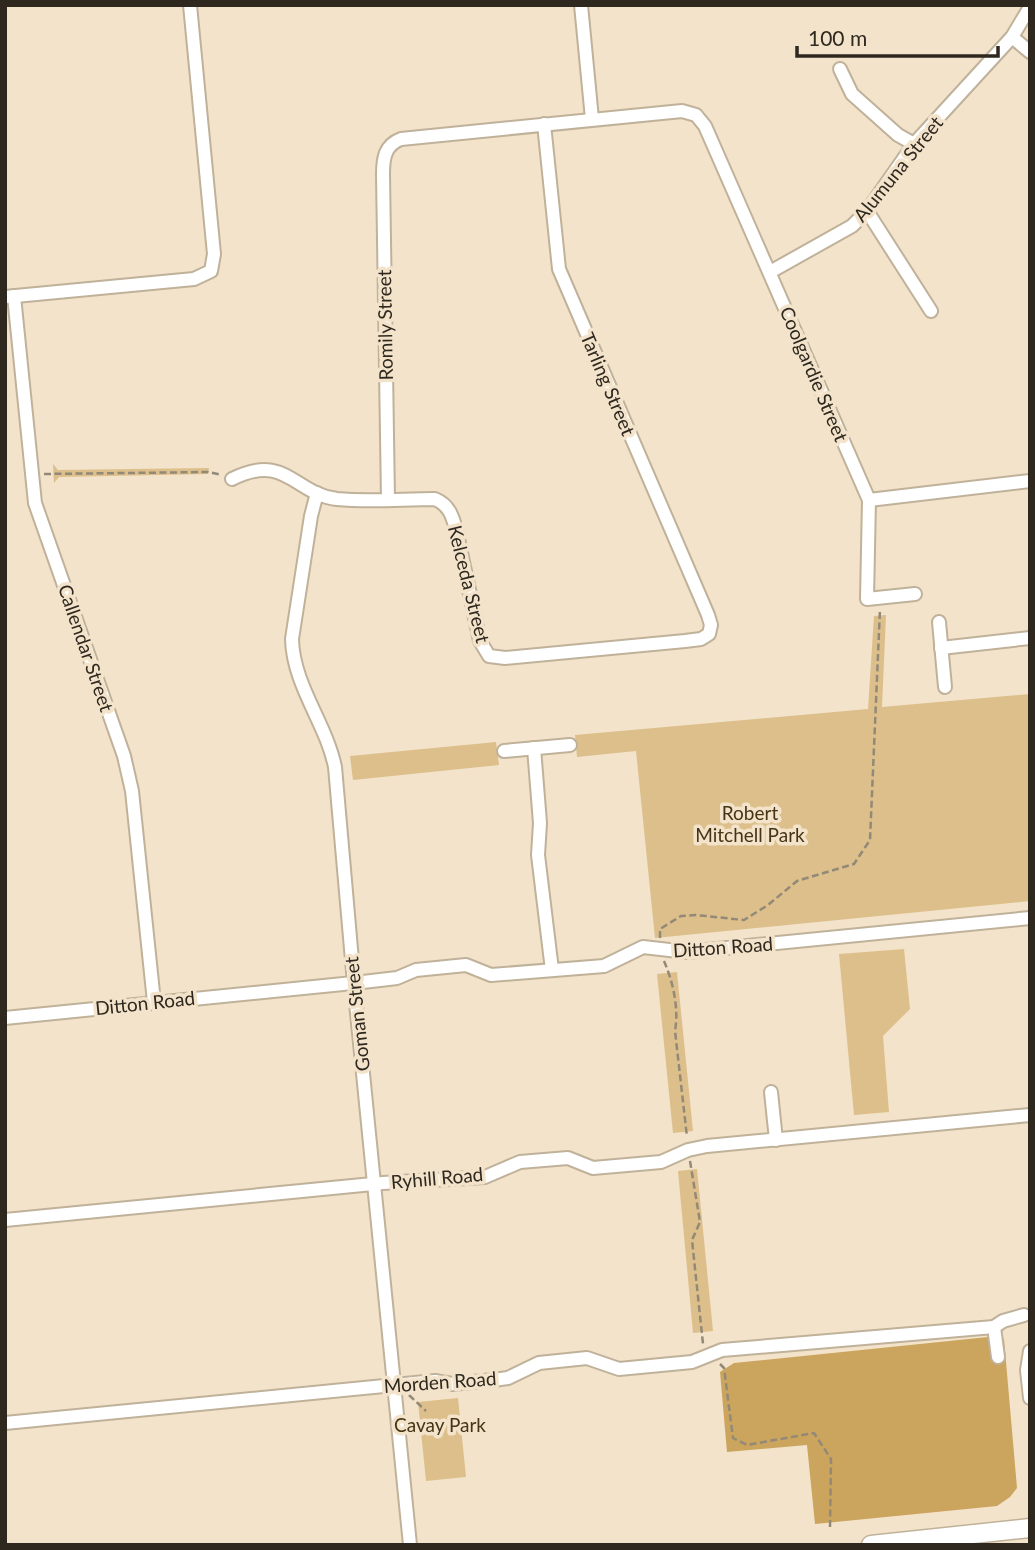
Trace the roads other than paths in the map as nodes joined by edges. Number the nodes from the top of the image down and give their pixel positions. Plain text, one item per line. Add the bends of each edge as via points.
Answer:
1 (190, 5) edge
2 (581, 5) edge
3 (1030, 7) edge
4 (1012, 37) junction
5 (1030, 52) edge
6 (840, 69) dead end
7 (592, 119) junction
8 (544, 124) junction
9 (914, 144) junction
10 (867, 211) junction
11 (770, 272) junction
12 (10, 297) edge
13 (931, 311) dead end
14 (232, 479) road end
15 (1030, 481) edge
16 (317, 493) junction
17 (388, 500) junction
18 (869, 500) junction
19 (915, 594) dead end
20 (939, 622) dead end
21 (709, 634) joint
22 (1030, 638) edge
23 (941, 648) junction
24 (945, 687) dead end
25 (570, 745) dead end
26 (534, 748) junction
27 (504, 751) dead end
28 (1030, 918) edge
29 (552, 970) junction
30 (354, 983) junction
31 (154, 1002) junction
32 (5, 1018) edge
33 (771, 1091) dead end
34 (1030, 1115) edge
35 (776, 1140) junction
36 (375, 1184) junction
37 (5, 1220) edge
38 (1024, 1315) dead end
39 (994, 1327) junction
40 (1030, 1351) edge
41 (998, 1357) dead end
42 (394, 1384) junction
43 (1030, 1398) edge
44 (5, 1423) edge
45 (1030, 1528) edge
46 (410, 1545) edge
47 (871, 1545) edge

1 - 12 street via 214,254 211,271 194,279
2 - 7 street
3 - 4 street, Alumuna Street
4 - 5 street
4 - 9 street, Alumuna Street
6 - 9 street via 852,94
7 - 8 street
7 - 11 street, Coolgardie Street via 682,111 696,115
8 - 17 street, Romily Street via 401,139 386,151
8 - 21 street, Tarling Street via 559,269 708,615
9 - 10 street, Alumuna Street
10 - 11 street, Alumuna Street via 852,226
10 - 13 street
11 - 18 street, Coolgardie Street
12 - 31 street, Callendar Street via 35,503 124,756 132,791
14 - 16 street, Kelceda Street via 250,470 273,471
15 - 18 street
16 - 17 street, Kelceda Street via 334,499
16 - 30 street, Goman Street via 292,658 326,734 335,767
17 - 21 street, Kelceda Street via 435,499 451,511 480,641 489,656 685,641
18 - 19 street, Coolgardie Street via 867,599
20 - 23 street
22 - 23 street
23 - 24 street
25 - 26 street
26 - 27 street
26 - 29 street via 538,855
28 - 29 street, Ditton Road via 687,952 643,947 604,966
29 - 30 street, Ditton Road via 491,975 466,965
30 - 31 street, Ditton Road
30 - 36 street, Goman Street
31 - 32 street, Ditton Road
33 - 35 street
34 - 35 street, Ryhill Road
35 - 36 street, Ryhill Road via 688,1150 661,1162 593,1168 568,1158 520,1162 485,1177
36 - 37 street, Ryhill Road
36 - 42 street, Goman Street
38 - 39 street, Morden Road
39 - 41 street
39 - 42 street, Morden Road via 722,1350 692,1362 619,1369 587,1357 539,1363 508,1378
40 - 43 street
42 - 44 street, Morden Road
42 - 46 street, Goman Street
45 - 47 main road

